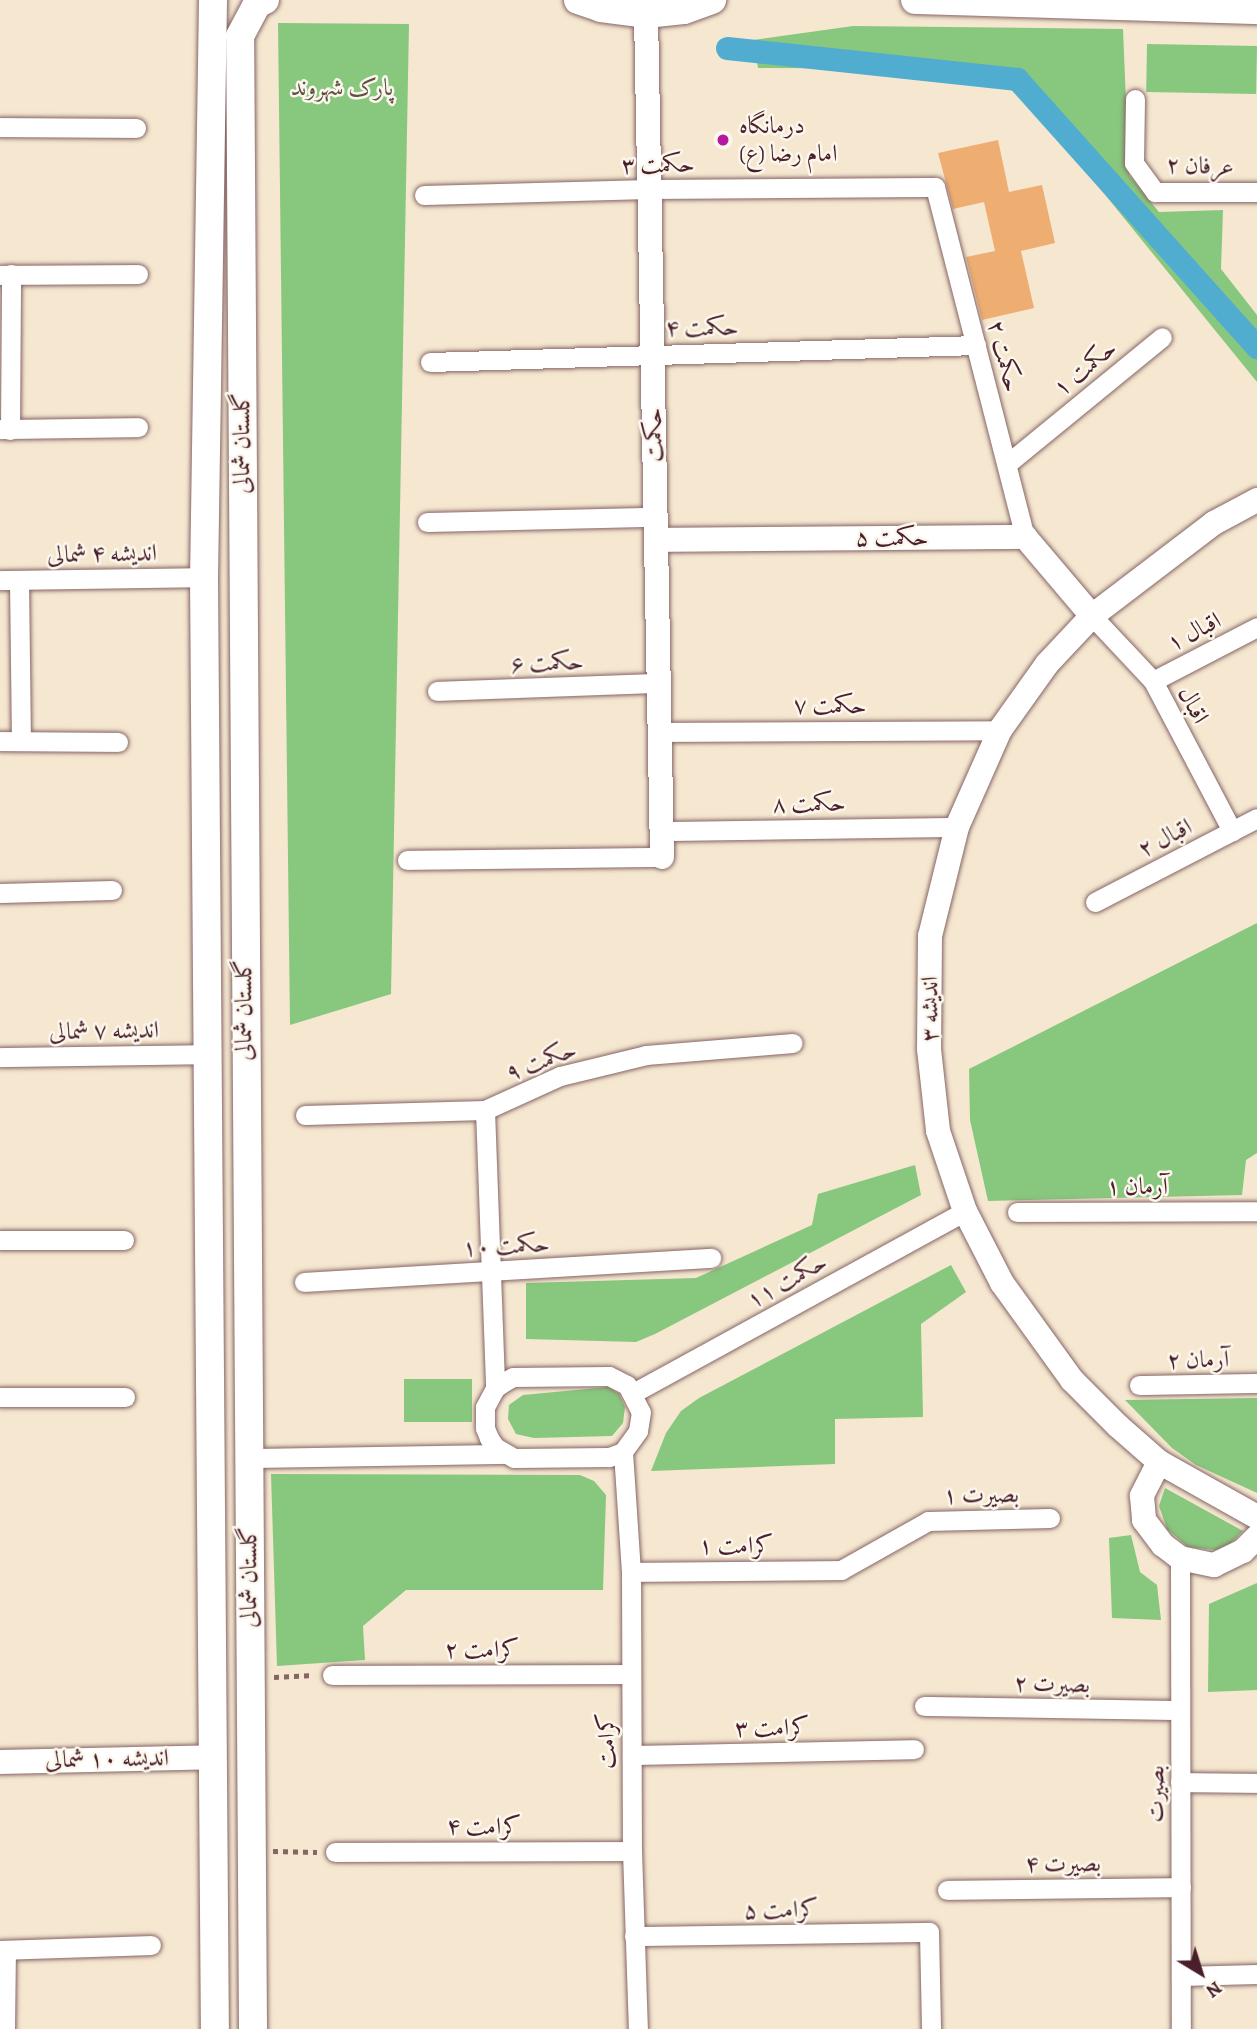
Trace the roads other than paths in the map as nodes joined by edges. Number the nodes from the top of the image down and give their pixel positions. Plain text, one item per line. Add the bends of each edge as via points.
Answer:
1 (213, 0) edge
2 (265, 0) edge
3 (578, 0) edge
4 (712, 0) edge
5 (915, 0) edge
6 (1257, 10) edge
7 (646, 14) junction
8 (1135, 99) dead end
9 (0, 127) edge
10 (136, 128) dead end
11 (935, 187) joint
12 (649, 189) junction
13 (1257, 192) edge
14 (424, 195) dead end
15 (138, 274) dead end
16 (6, 275) edge
17 (1161, 337) dead end
18 (976, 345) junction
19 (653, 354) junction
20 (430, 362) dead end
21 (138, 427) dead end
22 (5, 429) edge
23 (1007, 464) junction
24 (1257, 500) edge
25 (427, 522) dead end
26 (656, 528) junction
27 (1025, 537) junction
28 (204, 577) junction
29 (10, 580) edge
30 (1092, 616) junction
31 (1257, 627) edge
32 (1153, 681) junction
33 (659, 683) junction
34 (437, 691) dead end
35 (1000, 730) junction
36 (660, 732) junction
37 (21, 740) junction
38 (0, 741) edge
39 (118, 743) dead end
40 (1257, 818) edge
41 (957, 827) junction
42 (662, 831) junction
43 (1232, 831) junction
44 (662, 857) joint
45 (407, 860) dead end
46 (112, 890) dead end
47 (0, 893) edge
48 (1095, 902) dead end
49 (793, 1043) dead end
50 (244, 1053) junction
51 (209, 1054) junction
52 (0, 1057) edge
53 (485, 1110) junction
54 (305, 1115) dead end
55 (965, 1211) junction
56 (1257, 1211) edge
57 (1017, 1212) dead end
58 (0, 1240) edge
59 (124, 1240) dead end
60 (710, 1258) dead end
61 (491, 1272) junction
62 (304, 1282) dead end
63 (1257, 1383) edge
64 (1139, 1385) dead end
65 (495, 1388) junction
66 (634, 1393) junction
67 (0, 1397) edge
68 (125, 1397) dead end
69 (623, 1452) junction
70 (504, 1454) junction
71 (248, 1458) junction
72 (1159, 1462) junction
73 (1257, 1517) edge
74 (1050, 1518) dead end
75 (1257, 1537) edge
76 (1180, 1558) junction
77 (841, 1570) joint
78 (631, 1572) junction
79 (631, 1674) junction
80 (332, 1675) road end
81 (924, 1706) dead end
82 (1180, 1710) junction
83 (914, 1749) dead end
84 (632, 1755) junction
85 (250, 1757) junction
86 (213, 1758) junction
87 (0, 1762) edge
88 (1180, 1782) junction
89 (1257, 1783) edge
90 (632, 1851) junction
91 (335, 1852) road end
92 (1181, 1887) junction
93 (947, 1890) dead end
94 (634, 1937) junction
95 (150, 1945) dead end
96 (3, 1950) edge
97 (1257, 1974) edge
98 (1181, 1976) junction
99 (5, 2029) edge
100 (215, 2029) edge
101 (253, 2029) edge
102 (638, 2029) edge
103 (931, 2029) edge
104 (1181, 2029) edge

1 - 28 main road, گلستان شمالی
2 - 50 main road, گلستان شمالی via 257,4 240,36
3 - 7 main road
4 - 7 main road via 684,10
5 - 6 main road
7 - 12 street, حکمت
8 - 13 street, عرفان ۲ via 1134,163 1155,192
9 - 10 street
11 - 12 street, حکمت ۳
11 - 18 street, حکمت ۲
12 - 14 street, حکمت ۳
12 - 19 street, حکمت
15 - 16 street
16 - 22 street
17 - 23 street, حکمت ۱
18 - 19 street, حکمت ۴
18 - 23 street, حکمت ۲
19 - 20 street, حکمت ۴
19 - 26 street, حکمت
21 - 22 street
23 - 27 street, حکمت ۲
24 - 30 street, اندیشه ۳ via 1214,523
25 - 26 street, حکمت ۵
26 - 27 street, حکمت ۵
26 - 33 street, حکمت
27 - 30 street
28 - 29 street, اندیشه ۴ شمالی
28 - 51 main road, گلستان شمالی
29 - 37 street
30 - 32 street, اقبال
30 - 35 street, اندیشه ۳ via 1047,664
31 - 32 street, اقبال ۱
32 - 43 street, اقبال
33 - 34 street, حکمت ۶
33 - 36 street, حکمت
35 - 36 street, حکمت ۷
35 - 41 street, اندیشه ۳
36 - 42 street, حکمت
37 - 38 street
37 - 39 street
40 - 43 street, اقبال ۲
41 - 42 street, حکمت ۸
41 - 55 street, اندیشه ۳ via 930,936 929,1049 938,1131
42 - 44 street, حکمت
43 - 48 street, اقبال ۲
44 - 45 street
46 - 47 street
49 - 53 street, حکمت ۹ via 646,1055 560,1076
50 - 51 main road
50 - 71 main road, گلستان شمالی
51 - 52 street, اندیشه ۷ شمالی
51 - 86 main road, گلستان شمالی
53 - 54 street, حکمت ۹
53 - 61 street
55 - 66 street, حکمت ۱۱
55 - 72 street, اندیشه ۳ via 1002,1283 1072,1380
56 - 57 street, آرمان ۱
58 - 59 street
60 - 61 street, حکمت ۱۰
61 - 62 street, حکمت ۱۰
61 - 65 street
63 - 64 street, آرمان ۲
65 - 66 street via 513,1377 609,1377
65 - 70 street via 485,1407 485,1429
66 - 69 street via 641,1422
67 - 68 street
69 - 70 street via 609,1457 514,1458
69 - 78 street, کرامت
70 - 71 street
71 - 85 main road, گلستان شمالی
72 - 73 street, اندیشه ۳
72 - 76 street via 1142,1496 1144,1520
74 - 77 street, بصیرت ۱ via 928,1521
75 - 76 street via 1243,1551 1214,1565
76 - 82 street, بصیرت
77 - 78 street, کرامت ۱
78 - 79 street, کرامت
79 - 80 street, کرامت ۲
79 - 84 street, کرامت
81 - 82 street, بصیرت ۲
82 - 88 street, بصیرت
83 - 84 street, کرامت ۳
84 - 90 street, کرامت
85 - 86 main road
85 - 101 main road, گلستان شمالی
86 - 87 street, اندیشه ۱۰ شمالی
86 - 100 main road, گلستان شمالی
88 - 89 street
88 - 92 street, بصیرت
90 - 91 street, کرامت ۴
90 - 94 street, کرامت
92 - 93 street, بصیرت ۴
92 - 98 street, بصیرت
94 - 102 street, کرامت
94 - 103 street, کرامت ۵ via 929,1932
95 - 96 street
96 - 99 street
97 - 98 street
98 - 104 street, بصیرت

